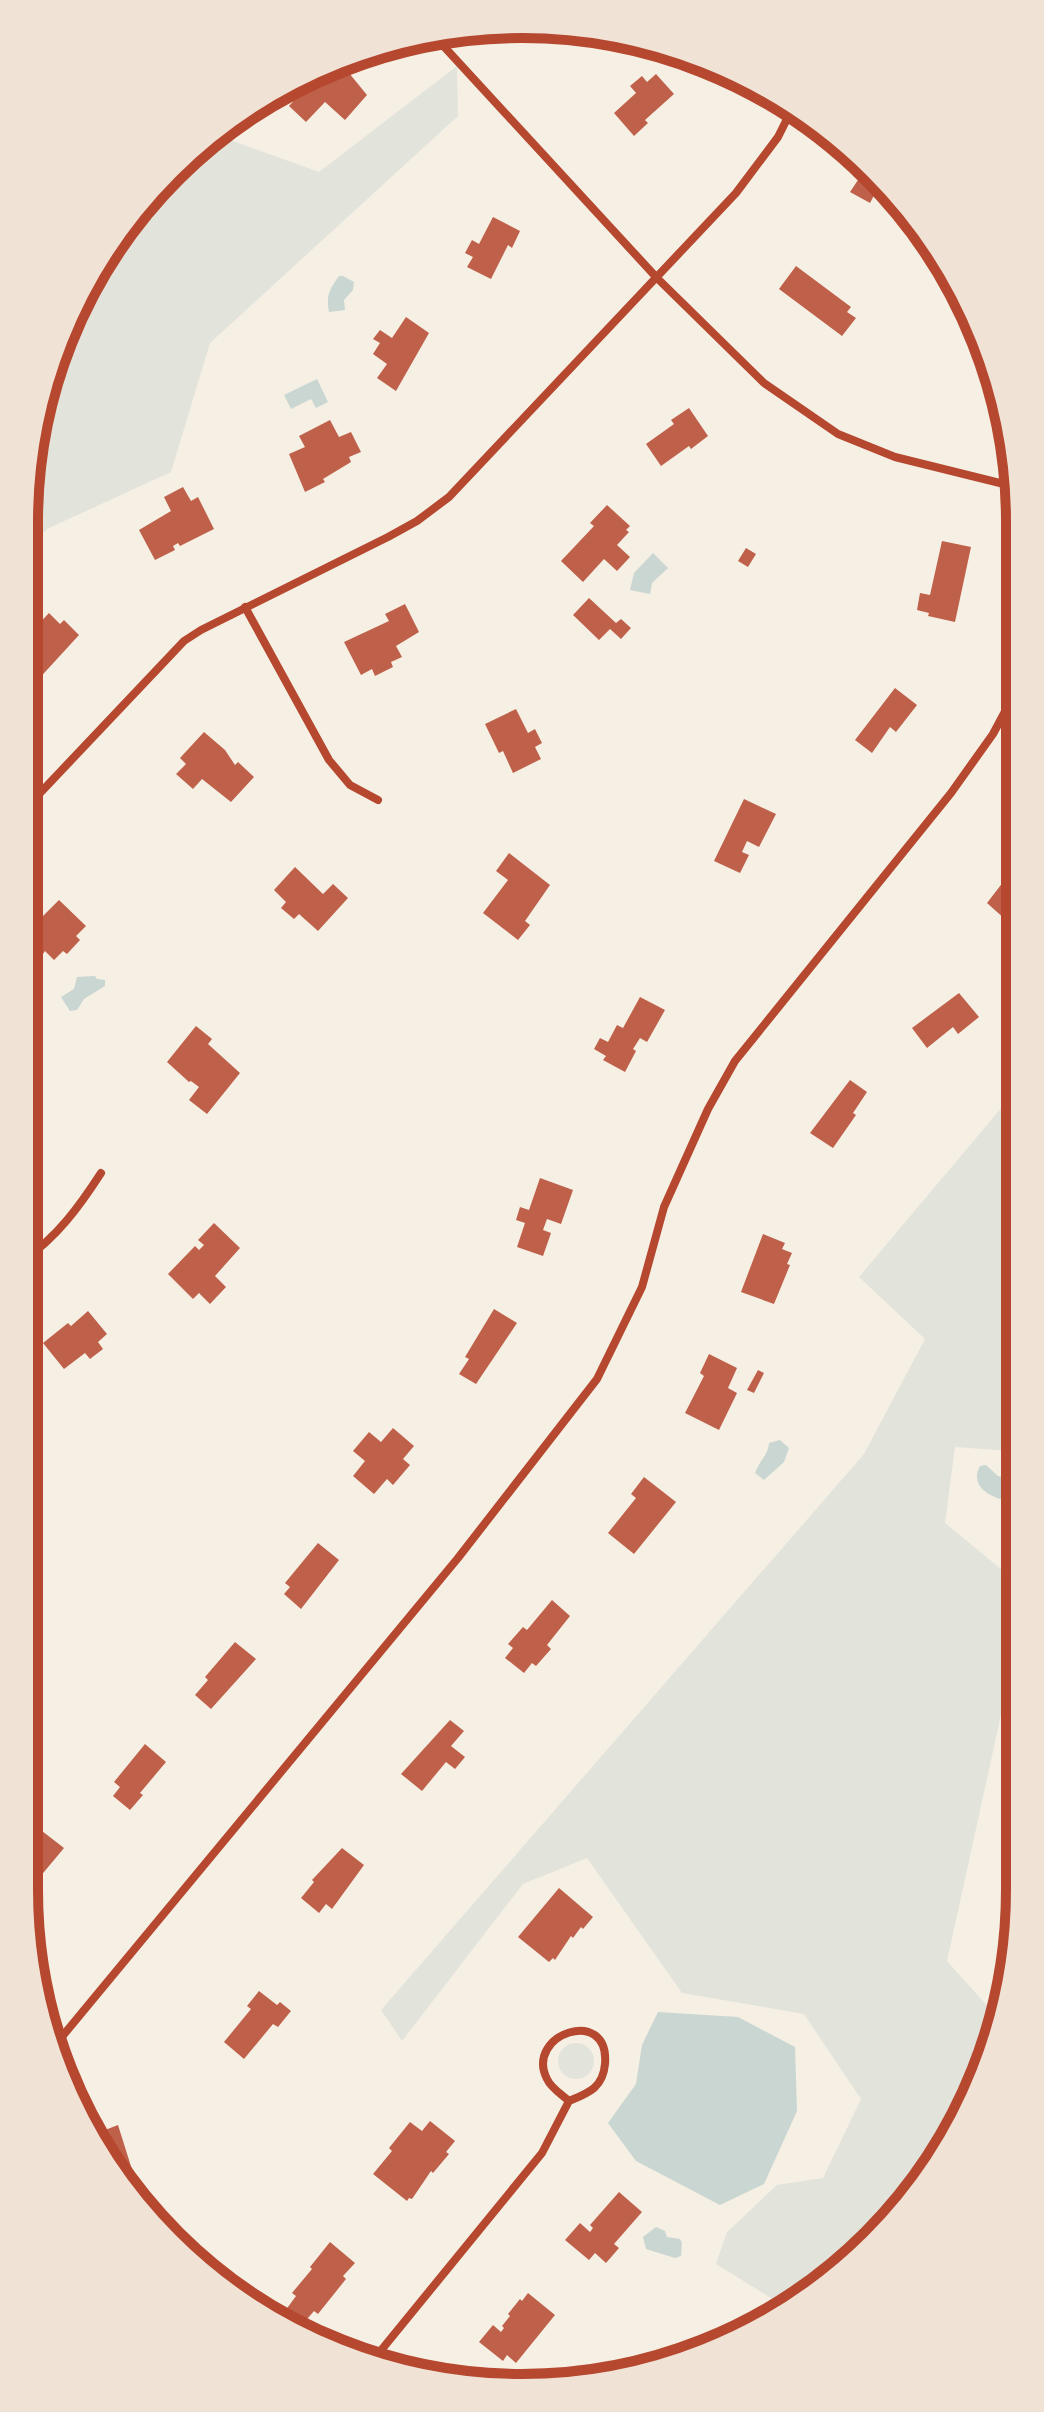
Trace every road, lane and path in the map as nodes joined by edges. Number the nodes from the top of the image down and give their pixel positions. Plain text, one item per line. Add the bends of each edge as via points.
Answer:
1 (442, 45) edge
2 (788, 118) edge
3 (657, 278) junction
4 (1004, 484) edge
5 (245, 607) junction
6 (1006, 710) edge
7 (38, 795) edge
8 (378, 800) dead end
9 (101, 1173) dead end
10 (38, 1250) edge
11 (61, 2038) edge
12 (569, 2101) junction
13 (379, 2352) edge

1 - 3 street
2 - 3 street via 762,161
3 - 4 street via 764,383 826,427 895,457
3 - 5 street via 449,497 388,537
5 - 7 street via 184,641
5 - 8 street via 329,760 350,785
6 - 11 street via 951,793 735,1061 664,1207 642,1287 597,1379 458,1558
9 - 10 street via 80,1205
12 - 12 street via 546,2078 543,2062 548,2048 564,2033 585,2030 602,2047 605,2067 592,2091
12 - 13 street via 542,2153

